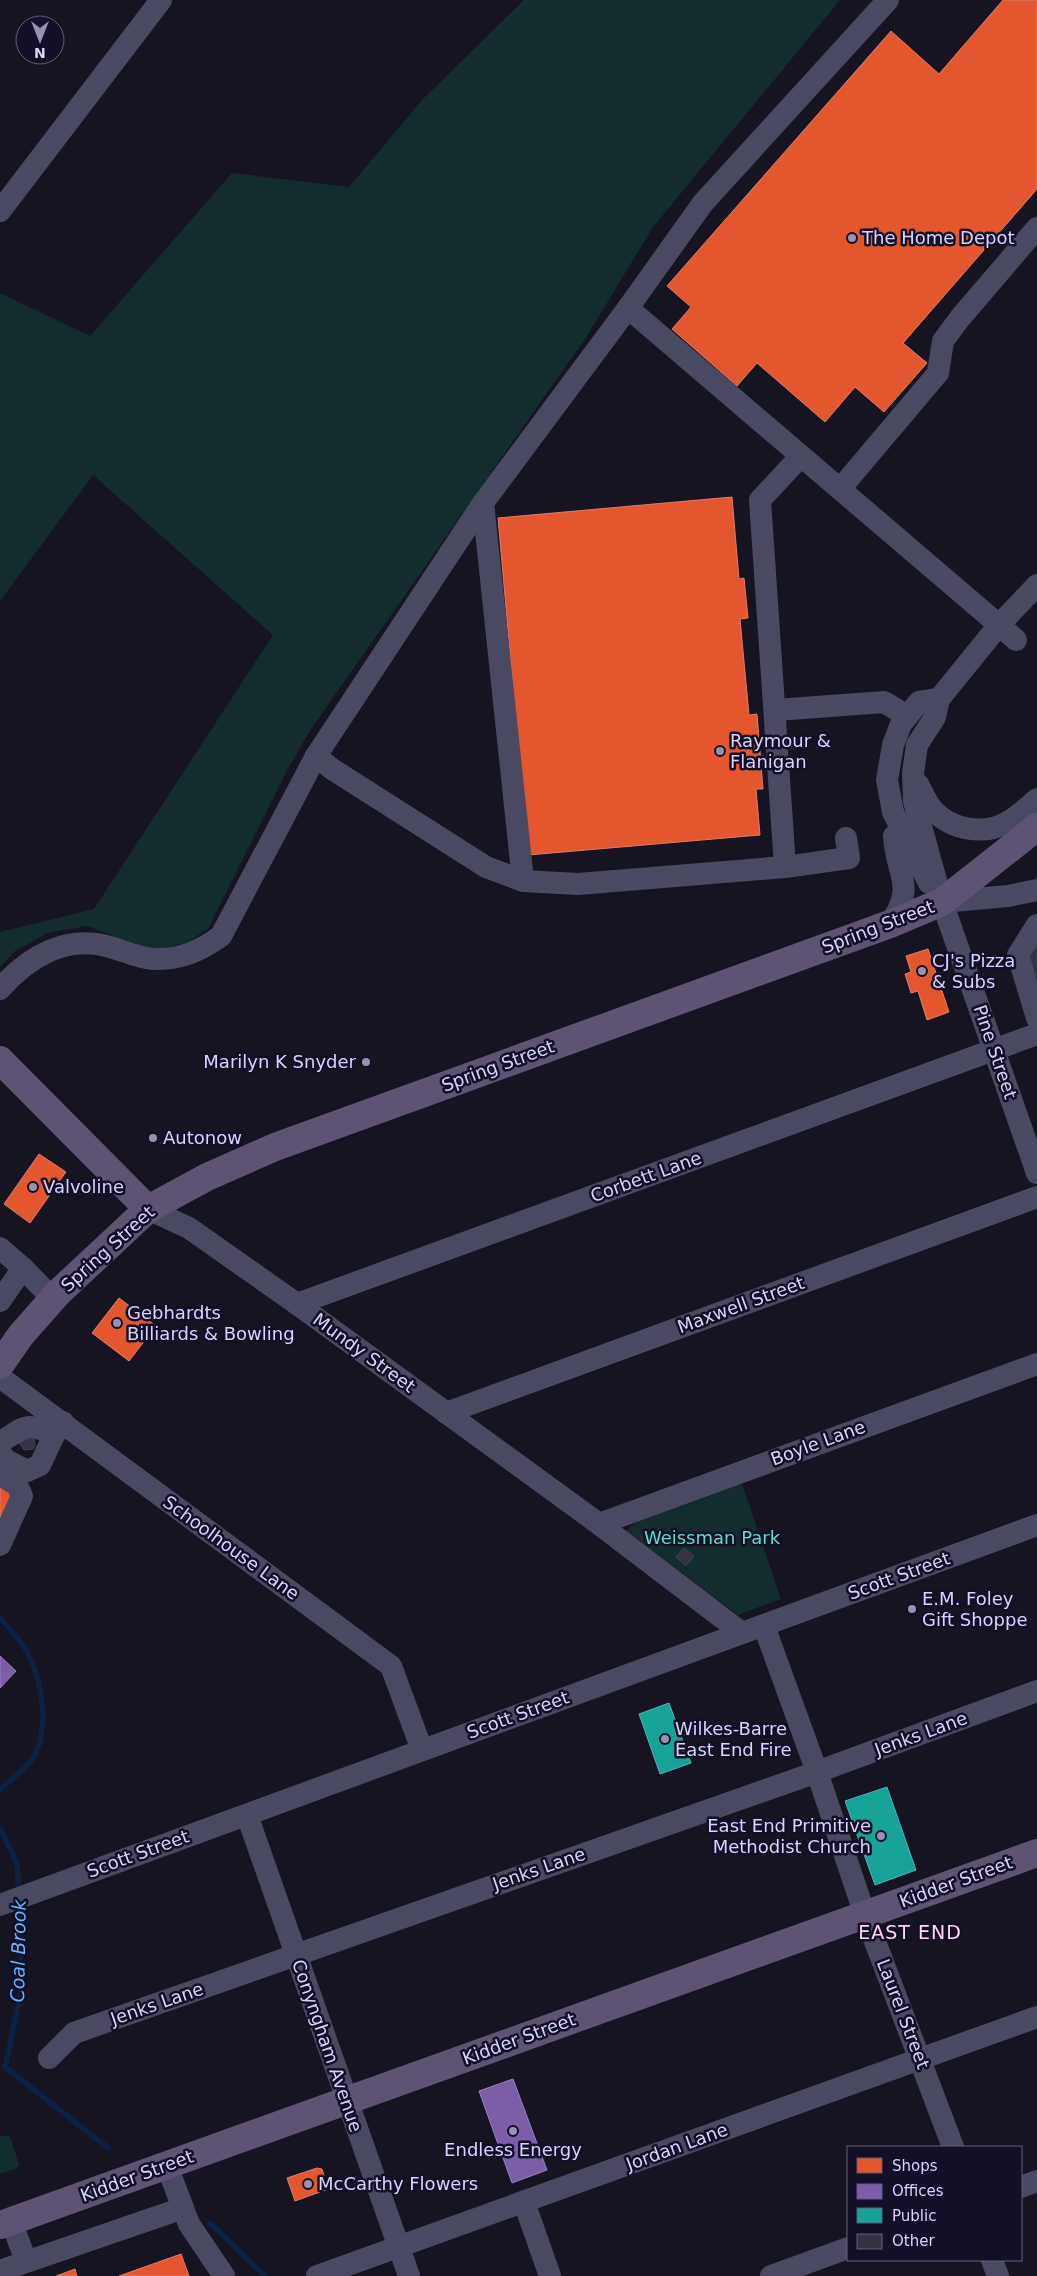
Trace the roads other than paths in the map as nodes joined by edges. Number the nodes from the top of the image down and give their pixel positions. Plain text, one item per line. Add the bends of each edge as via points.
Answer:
1 (161, 0) edge
2 (888, 0) edge
3 (0, 211) edge
4 (1037, 228) edge
5 (628, 308) junction
6 (801, 456) junction
7 (840, 489) junction
8 (482, 503) junction
9 (1037, 585) edge
10 (1000, 625) junction
11 (1016, 640) dead end
12 (939, 699) junction
13 (776, 710) junction
14 (907, 716) junction
15 (316, 756) junction
16 (913, 773) junction
17 (1037, 799) edge
18 (893, 812) junction
19 (1037, 826) edge
20 (846, 838) dead end
21 (785, 867) junction
22 (523, 881) junction
23 (1037, 890) edge
24 (942, 902) junction
25 (890, 924) junction
26 (1037, 925) edge
27 (0, 989) edge
28 (1036, 1019) edge
29 (995, 1051) junction
30 (0, 1060) edge
31 (1037, 1173) edge
32 (1037, 1197) edge
33 (148, 1209) junction
34 (0, 1248) edge
35 (23, 1268) junction
36 (52, 1299) junction
37 (0, 1301) edge
38 (297, 1304) junction
39 (1037, 1364) edge
40 (0, 1365) edge
41 (0, 1377) edge
42 (446, 1413) junction
43 (58, 1429) junction
44 (0, 1442) edge
45 (0, 1453) edge
46 (0, 1475) edge
47 (599, 1524) junction
48 (1037, 1525) edge
49 (0, 1545) edge
50 (764, 1626) junction
51 (742, 1633) junction
52 (1037, 1692) edge
53 (422, 1750) junction
54 (817, 1772) junction
55 (247, 1815) junction
56 (1037, 1853) edge
57 (3, 1904) edge
58 (865, 1915) junction
59 (295, 1955) junction
60 (1037, 2017) edge
61 (48, 2058) dead end
62 (921, 2059) junction
63 (346, 2101) junction
64 (953, 2146) edge
65 (167, 2166) junction
66 (1037, 2181) edge
67 (1022, 2187) edge
68 (524, 2202) junction
69 (183, 2208) junction
70 (6, 2223) edge
71 (399, 2247) junction
72 (847, 2248) edge
73 (26, 2261) junction
74 (992, 2261) edge
75 (0, 2271) edge
76 (224, 2276) edge
77 (317, 2276) edge
78 (410, 2276) edge
79 (550, 2276) edge
80 (770, 2276) edge
81 (998, 2276) edge

1 - 3 street
2 - 5 street via 703,203
4 - 7 street via 942,342 938,373
5 - 6 street
5 - 8 street
6 - 7 street
6 - 13 street via 760,500
7 - 10 street
8 - 15 street
8 - 22 street
9 - 10 street
10 - 11 street
10 - 12 street
12 - 14 street via 919,702
12 - 16 street via 935,717 917,745
13 - 14 street via 884,702
13 - 21 street
14 - 18 street via 891,754 887,780
15 - 22 street via 486,867
15 - 27 street via 221,936 200,951 178,958 153,959 86,943 61,946 43,952
16 - 17 street via 933,811 946,822 966,828 982,830 1006,824
16 - 24 street via 914,801
18 - 24 street via 923,874
18 - 25 street via 894,847 901,866 904,898
19 - 24 main road, Spring Street
20 - 21 street via 849,858
21 - 22 street via 578,884
23 - 24 street
24 - 25 main road, Spring Street
24 - 29 street, Pine Street
25 - 33 main road, Spring Street via 275,1147
26 - 28 street via 1018,955
28 - 29 street, Corbett Lane
29 - 31 street, Pine Street
29 - 38 street, Corbett Lane
30 - 33 main road, Mundy Street
32 - 42 street, Maxwell Street
33 - 36 main road, Spring Street
33 - 38 street, Mundy Street via 189,1228
34 - 35 street
35 - 36 street
35 - 37 street
36 - 40 main road, Spring Street
38 - 42 street, Mundy Street
39 - 47 street, Boyle Lane
41 - 43 street, Schoolhouse Lane
42 - 47 street, Mundy Street
43 - 44 street via 24,1427
43 - 45 street via 40,1465 27,1471
43 - 53 street, Schoolhouse Lane via 193,1521 391,1666
46 - 49 street via 17,1485 22,1496
47 - 51 street, Mundy Street
48 - 50 street, Scott Street
50 - 51 street, Scott Street
50 - 54 street, Laurel Street
51 - 53 street, Scott Street
52 - 54 street, Jenks Lane
53 - 55 street, Scott Street
54 - 58 street, Laurel Street
54 - 59 street, Jenks Lane
55 - 57 street, Scott Street
55 - 59 street, Conyngham Avenue
56 - 58 main road, Kidder Street
58 - 62 street, Laurel Street
58 - 63 main road, Kidder Street
59 - 61 street, Jenks Lane via 74,2033
59 - 63 street, Conyngham Avenue
60 - 62 street, Jordan Lane
62 - 64 street, Laurel Street
62 - 68 street, Jordan Lane
63 - 65 main road, Kidder Street
63 - 71 street, Conyngham Avenue
65 - 69 street
65 - 70 main road, Kidder Street
66 - 67 street
68 - 71 street, Jordan Lane
68 - 79 street
69 - 73 street
69 - 76 street via 189,2224
70 - 73 street
71 - 77 street, Jordan Lane
71 - 78 street, Conyngham Avenue
72 - 80 street
73 - 75 street
74 - 81 street

